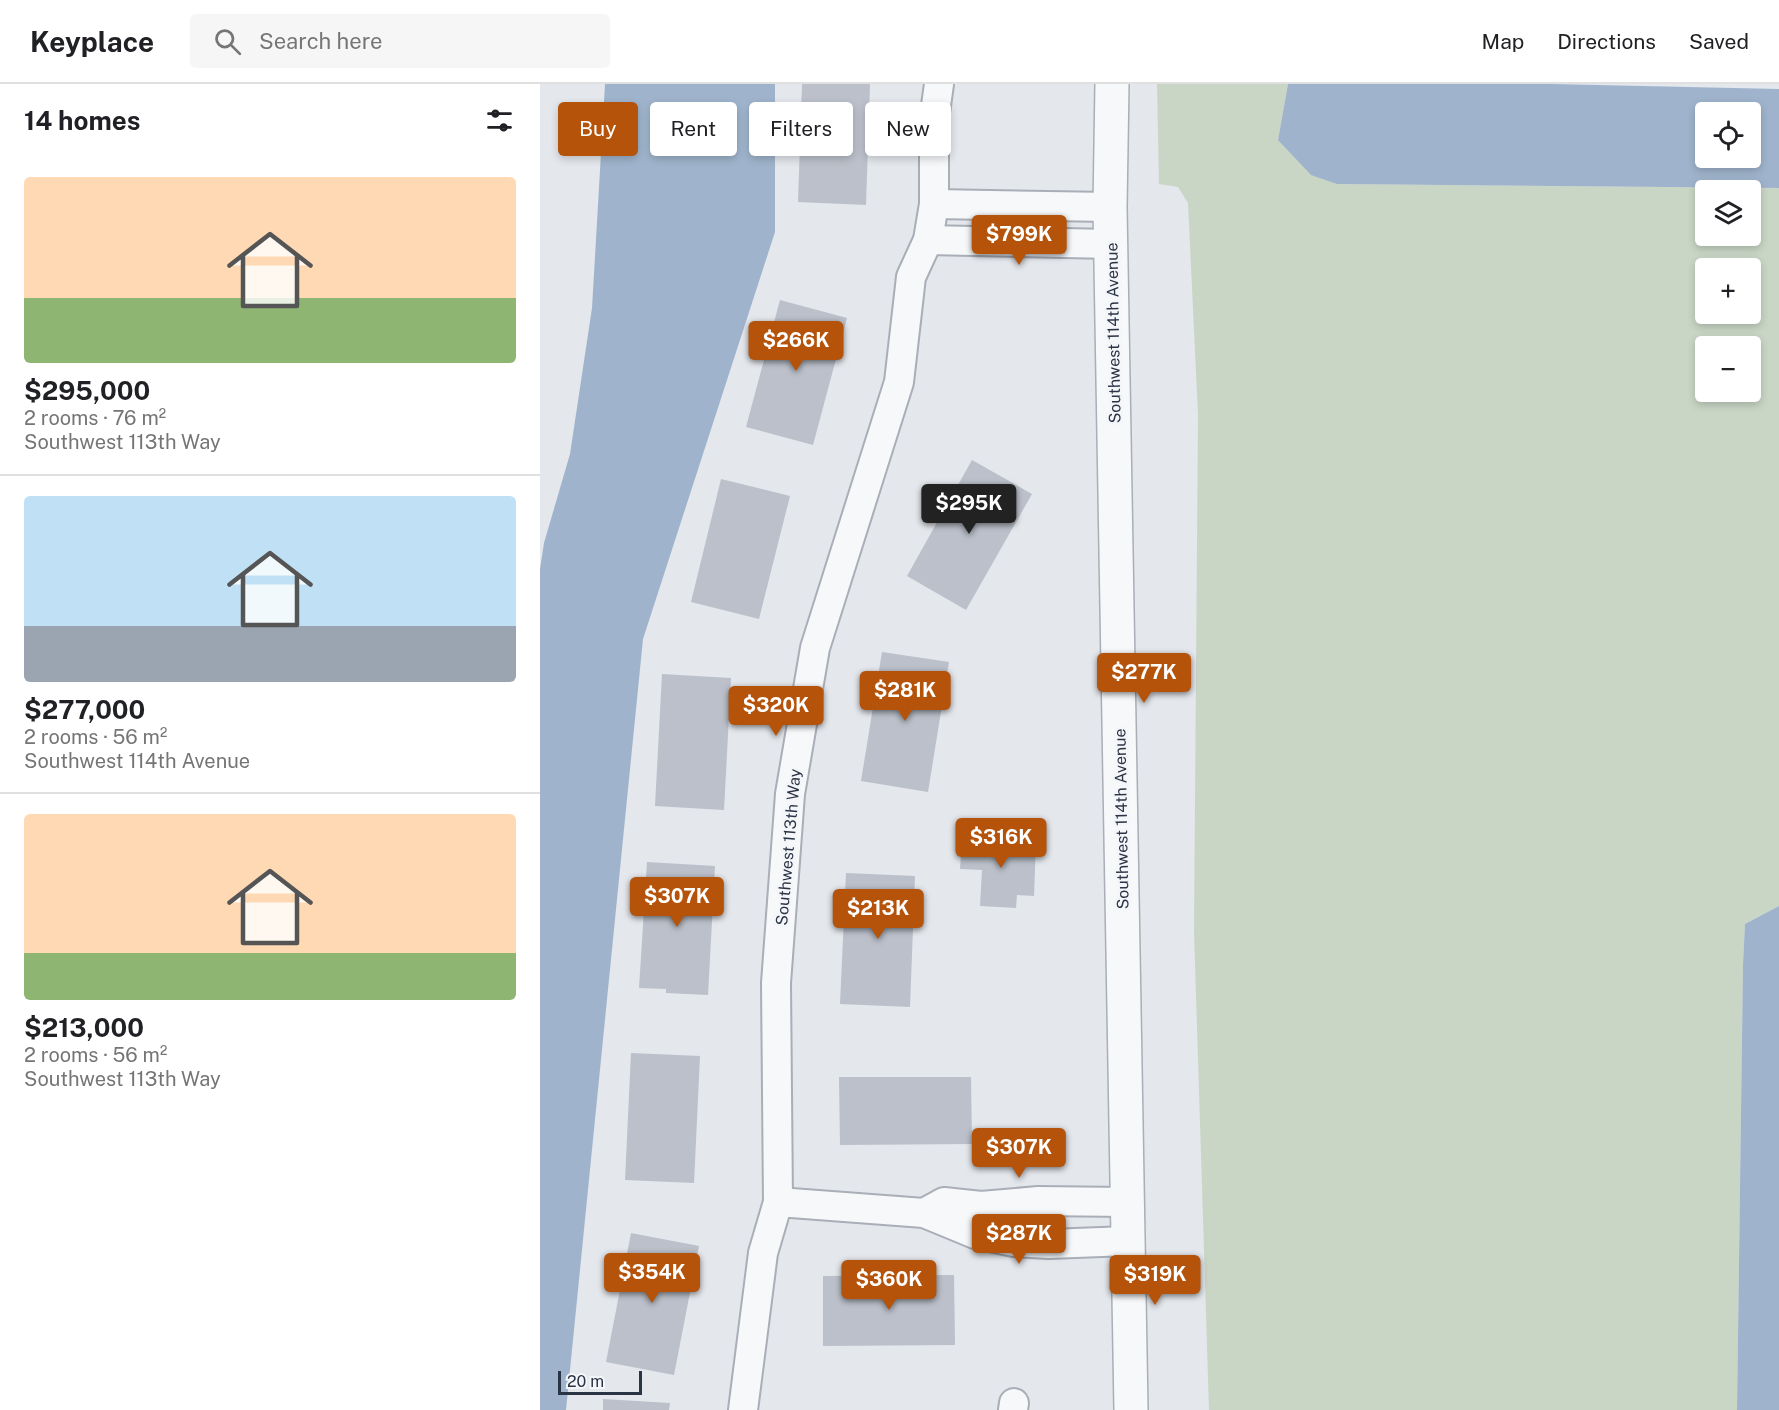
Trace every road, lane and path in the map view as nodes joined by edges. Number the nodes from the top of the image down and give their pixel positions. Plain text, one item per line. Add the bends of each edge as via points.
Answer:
1 (939, 84) edge
2 (1112, 84) edge
3 (934, 204) junction
4 (1110, 207) junction
5 (928, 240) junction
6 (1111, 244) junction
7 (778, 1202) junction
8 (1127, 1202) junction
9 (924, 1213) junction
10 (1128, 1241) junction
11 (743, 1410) edge
12 (1131, 1410) edge

1 - 3 street, Southwest 113th Way via 934,120
2 - 4 street, Southwest 114th Avenue
3 - 4 street
3 - 5 street, Southwest 113th Way
4 - 6 street, Southwest 114th Avenue
5 - 6 street
5 - 7 street, Southwest 113th Way via 910,277 899,382 815,648 790,794 776,983
6 - 8 street, Southwest 114th Avenue
7 - 9 street
7 - 11 street, Southwest 113th Way via 763,1253
8 - 9 street via 1038,1201 981,1206 944,1202
8 - 10 street, Southwest 114th Avenue
9 - 10 street via 975,1234 1014,1242
10 - 12 street, Southwest 114th Avenue

